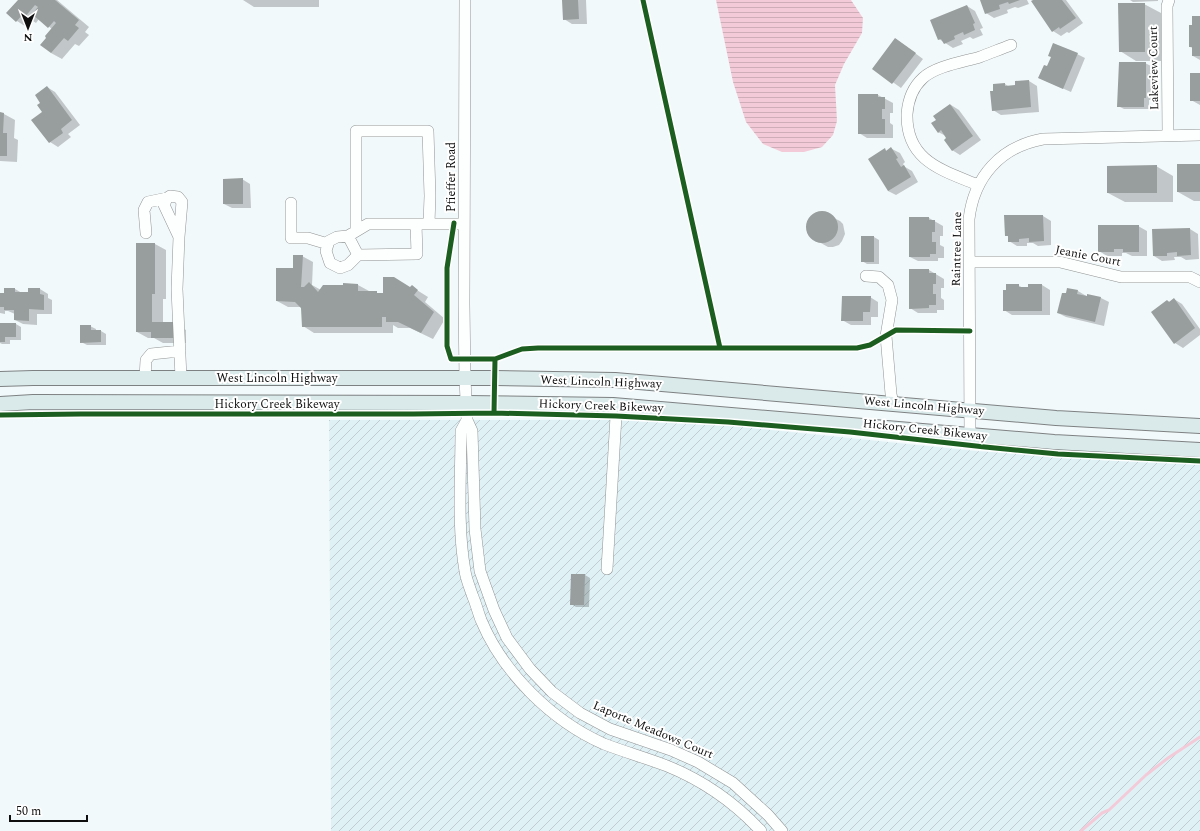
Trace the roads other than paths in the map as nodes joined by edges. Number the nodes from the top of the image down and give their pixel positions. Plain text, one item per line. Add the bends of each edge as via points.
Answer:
1 (465, 0) edge
2 (1169, 0) edge
3 (1011, 45) dead end
4 (1168, 135) junction
5 (1200, 135) edge
6 (978, 184) junction
7 (291, 203) dead end
8 (429, 223) junction
9 (416, 224) junction
10 (464, 224) junction
11 (146, 233) dead end
12 (352, 234) junction
13 (328, 244) junction
14 (358, 255) junction
15 (969, 262) junction
16 (866, 276) dead end
17 (1200, 282) edge
18 (180, 351) junction
19 (145, 378) junction
20 (181, 378) junction
21 (465, 378) junction
22 (0, 379) edge
23 (466, 403) junction
24 (0, 404) edge
25 (893, 404) junction
26 (613, 405) junction
27 (970, 410) junction
28 (467, 420) junction
29 (1200, 426) edge
30 (970, 435) junction
31 (1200, 450) edge
32 (607, 568) dead end
33 (761, 831) edge
34 (782, 831) edge

1 - 10 street, Pfieffer Road
2 - 4 street, Lakeview Court
3 - 6 street via 935,71 923,78 908,104 907,120 918,153 943,171
4 - 5 street, Raintree Lane
4 - 6 street, Raintree Lane via 1054,138 1033,141 1004,155
6 - 15 street, Raintree Lane via 970,214
7 - 13 street via 291,238 308,238
8 - 9 street
8 - 10 street
8 - 12 street via 428,131 356,131
9 - 12 street via 368,224
9 - 14 street via 417,254
10 - 21 street, Pfieffer Road
11 - 18 street via 144,210 148,202 170,196 178,197 182,202 178,236 177,289
12 - 13 street via 337,237
12 - 14 street
13 - 14 street via 326,251 330,263 340,268 348,265
15 - 17 street, Jeanie Court via 1060,262 1121,277 1190,277
15 - 27 street, Raintree Lane
16 - 25 street via 879,277 888,286 892,300 886,336
18 - 19 street via 151,354 146,360
18 - 20 street
19 - 20 main road, West Lincoln Highway
19 - 22 main road, West Lincoln Highway
20 - 21 main road, West Lincoln Highway
21 - 23 street, Pfieffer Road
21 - 25 main road, West Lincoln Highway via 615,380
23 - 24 main road, West Lincoln Highway
23 - 26 main road, West Lincoln Highway
23 - 28 street, Laporte Meadows Court
25 - 27 main road, West Lincoln Highway
26 - 30 main road, West Lincoln Highway
26 - 32 street via 616,416
27 - 29 main road, West Lincoln Highway via 1056,418
27 - 30 street, Raintree Lane
28 - 33 street, Laporte Meadows Court via 461,431 460,534 465,572 481,620 510,669 552,713 578,730 702,782 722,795
28 - 34 street, Laporte Meadows Court via 472,431 475,529 480,572 507,638 530,669 552,692 580,713 610,728 672,750 733,783
30 - 31 main road, West Lincoln Highway

